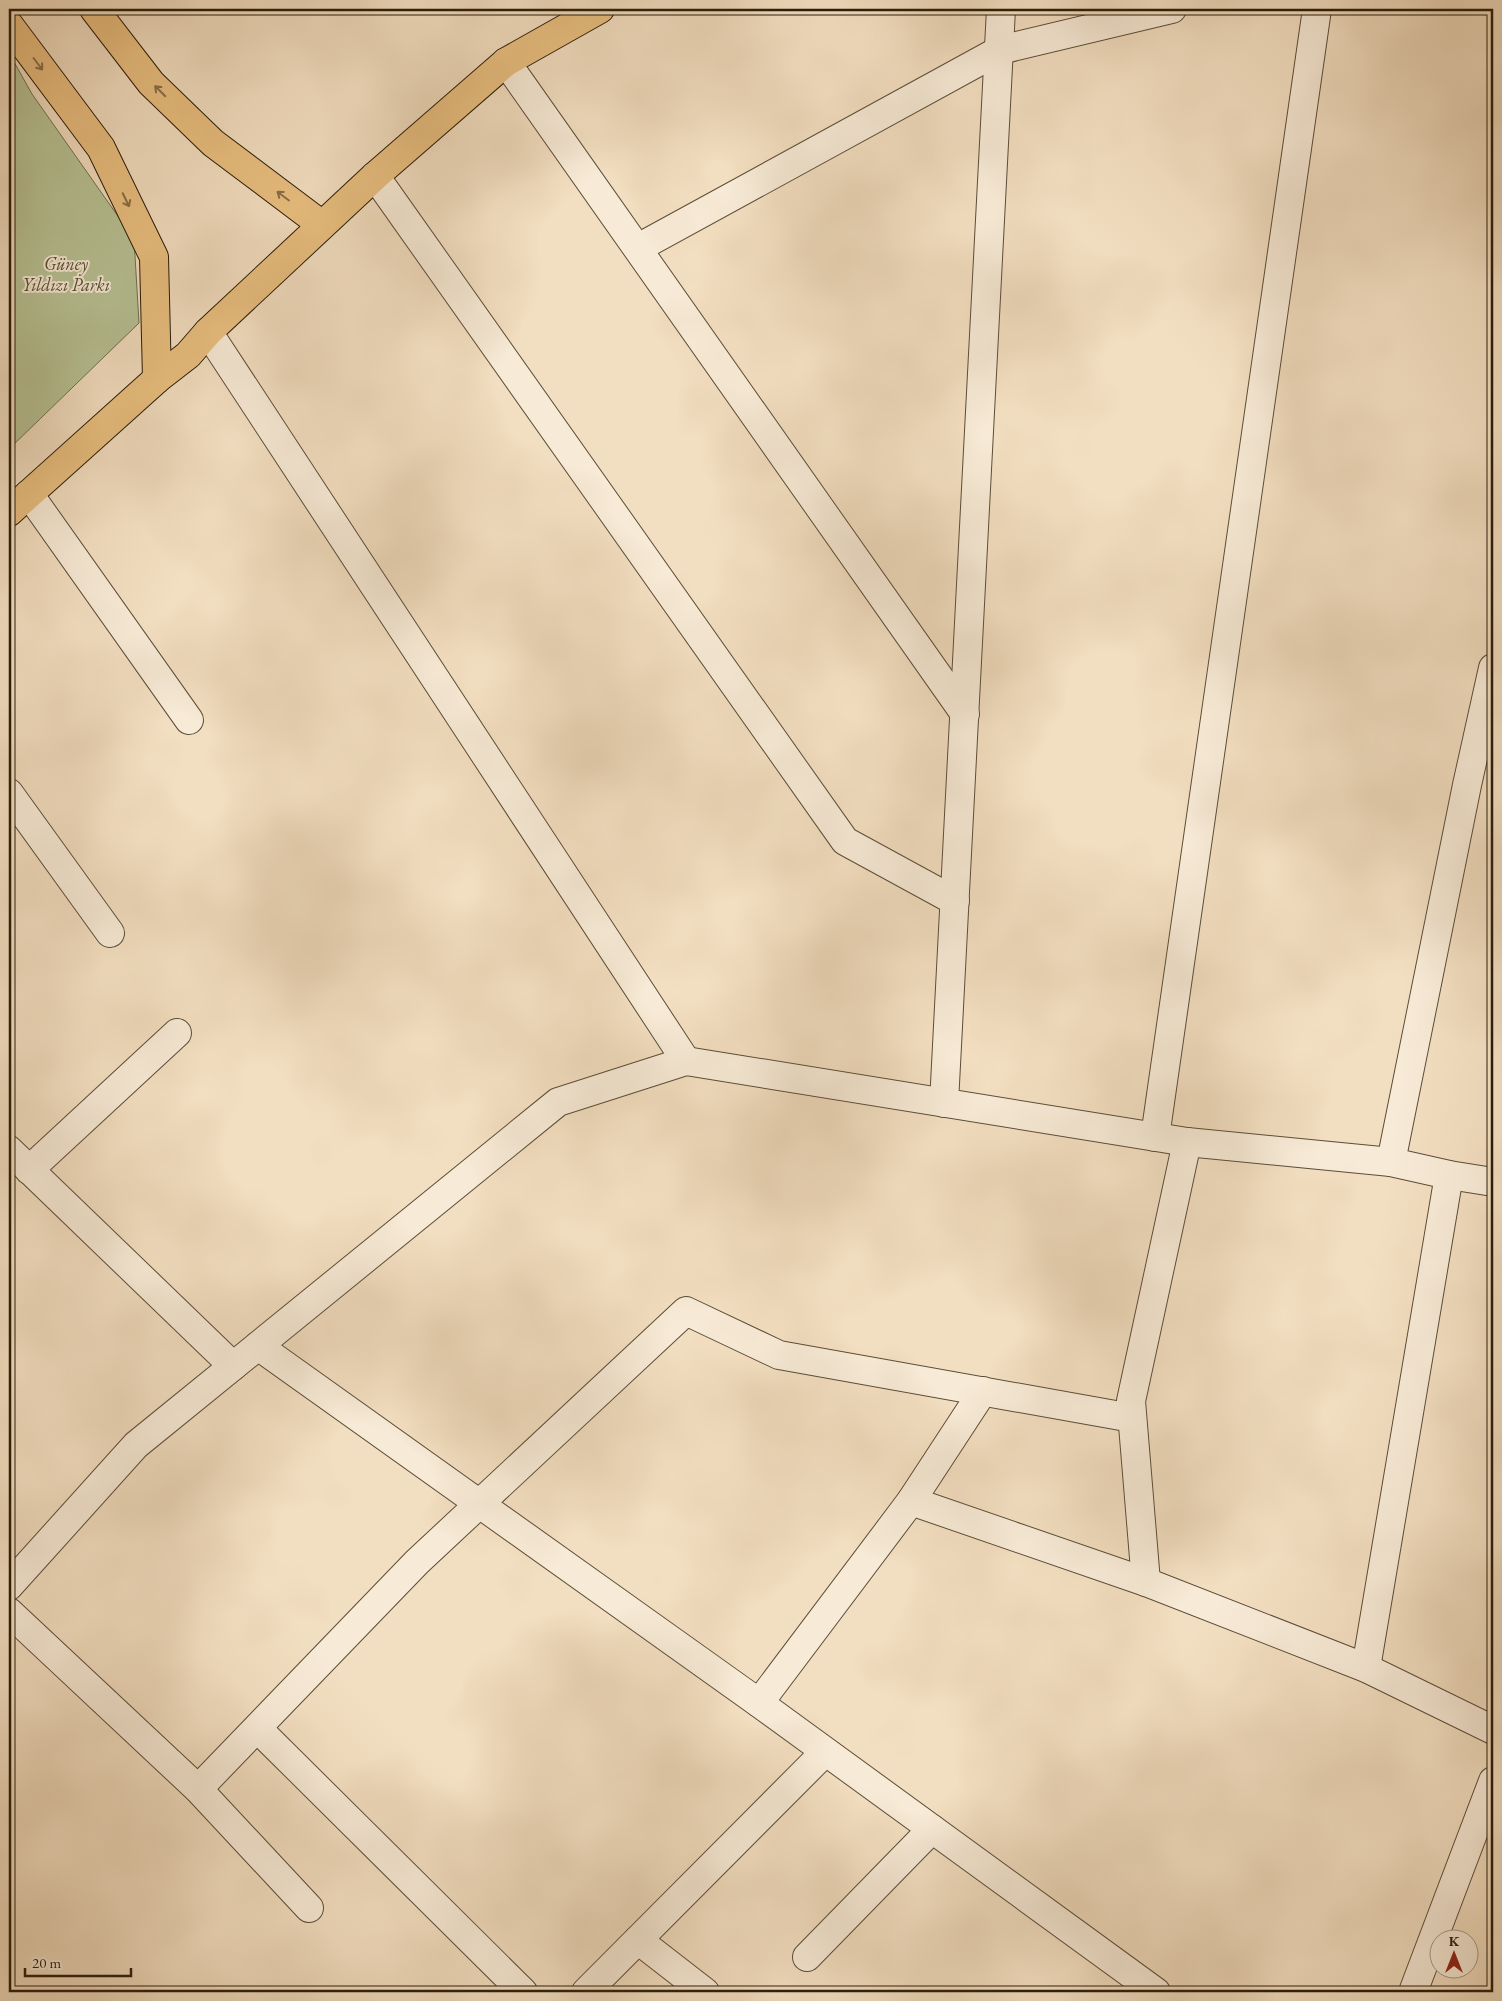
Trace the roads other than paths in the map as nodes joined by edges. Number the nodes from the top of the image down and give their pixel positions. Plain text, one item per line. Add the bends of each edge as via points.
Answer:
1 (94, 9) edge
2 (600, 9) edge
3 (1001, 9) edge
4 (1172, 9) edge
5 (1317, 9) edge
6 (9, 25) edge
7 (1000, 50) junction
8 (506, 62) junction
9 (375, 176) junction
10 (322, 225) junction
11 (638, 248) junction
12 (208, 332) junction
13 (157, 379) junction
14 (29, 494) junction
15 (9, 512) edge
16 (1493, 668) edge
17 (965, 714) junction
18 (189, 720) dead end
19 (9, 793) edge
20 (955, 902) junction
21 (110, 933) dead end
22 (178, 1033) dead end
23 (686, 1061) junction
24 (944, 1103) junction
25 (1155, 1137) junction
26 (1187, 1142) junction
27 (9, 1150) edge
28 (1391, 1162) junction
29 (29, 1170) junction
30 (1449, 1175) junction
31 (1493, 1182) edge
32 (258, 1346) junction
33 (233, 1366) junction
34 (983, 1391) junction
35 (1132, 1418) junction
36 (911, 1501) junction
37 (480, 1504) junction
38 (1146, 1582) junction
39 (9, 1586) edge
40 (9, 1612) edge
41 (1366, 1668) junction
42 (759, 1703) junction
43 (258, 1728) junction
44 (1493, 1730) edge
45 (825, 1752) junction
46 (1493, 1781) edge
47 (198, 1789) junction
48 (932, 1829) junction
49 (309, 1908) dead end
50 (638, 1940) junction
51 (807, 1957) dead end
52 (523, 1992) edge
53 (586, 1992) edge
54 (705, 1992) edge
55 (1156, 1992) edge
56 (1413, 1992) edge

10 -> 1 main road via 213,143 151,83
2 - 8 main road
3 - 7 street
4 - 7 street
5 - 25 street
6 -> 13 main road via 101,148 154,257
7 - 11 street
7 - 17 street
8 - 9 main road
8 - 11 street
9 - 10 main road
9 - 20 street via 845,841
10 - 12 main road
11 - 17 street
12 - 13 main road via 188,355
12 - 23 street
13 - 14 main road
14 - 15 main road
14 - 18 street
16 - 28 street
17 - 20 street
19 - 21 street
20 - 24 street
22 - 29 street
23 - 24 street
23 - 32 street via 558,1102
24 - 25 street
25 - 26 street
26 - 28 street
26 - 35 street via 1131,1401
27 - 29 street
28 - 30 street
29 - 33 street
30 - 31 street
30 - 41 street
32 - 33 street
32 - 37 street
33 - 39 street via 136,1445
34 - 35 street
34 - 36 street
34 - 37 street via 779,1354 686,1311
35 - 38 street
36 - 38 street
36 - 42 street
37 - 42 street
37 - 43 street via 416,1562
38 - 41 street
40 - 47 street
41 - 44 street
42 - 45 street
43 - 47 street
43 - 52 street
45 - 48 street
45 - 50 street
46 - 56 street
47 - 49 street
48 - 51 street
48 - 55 street
50 - 53 street
50 - 54 street

